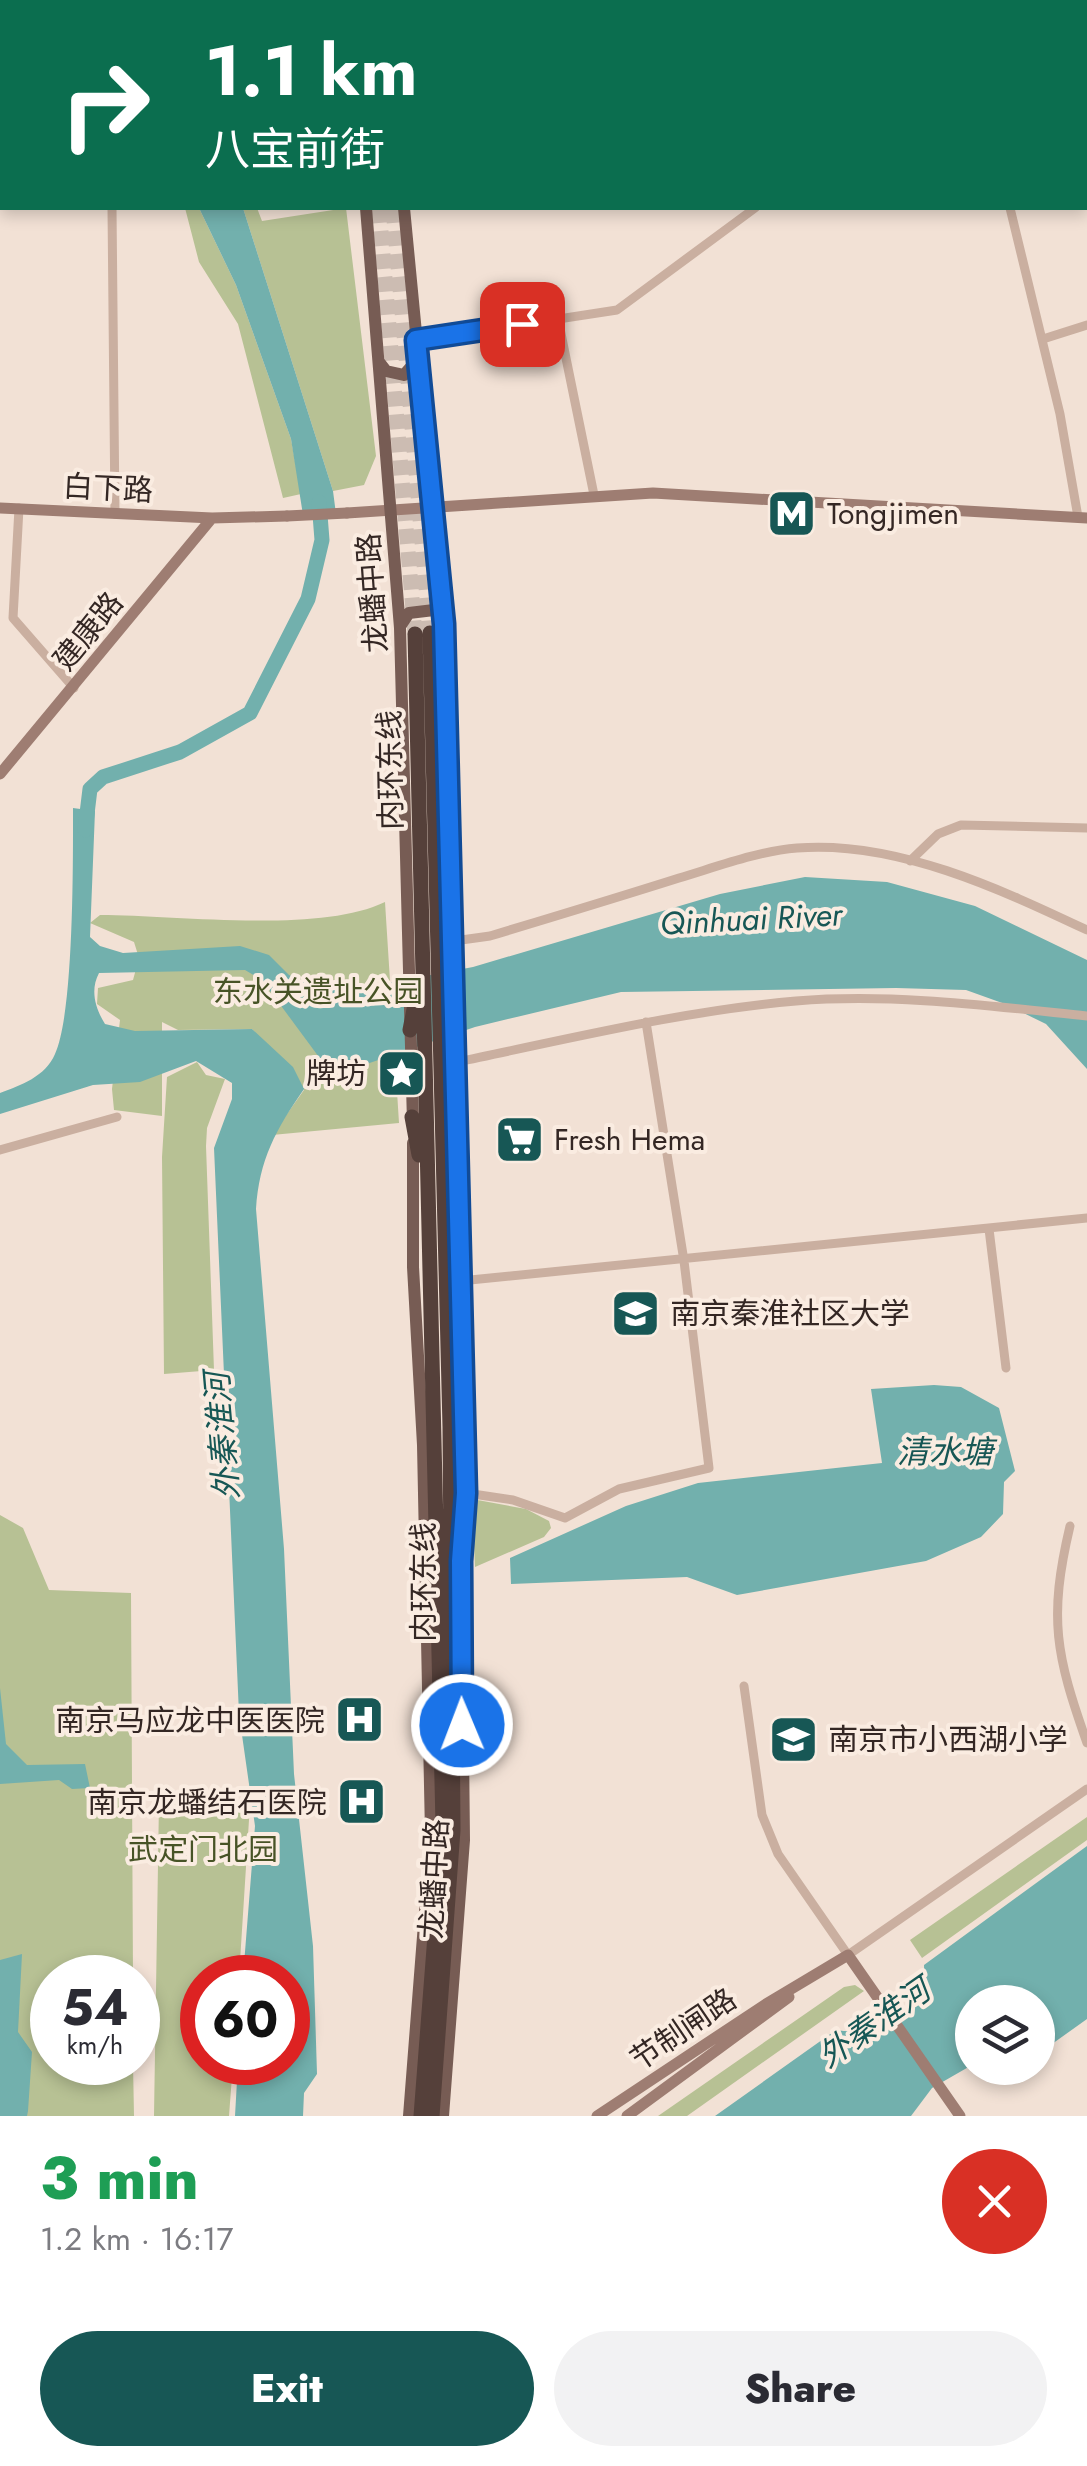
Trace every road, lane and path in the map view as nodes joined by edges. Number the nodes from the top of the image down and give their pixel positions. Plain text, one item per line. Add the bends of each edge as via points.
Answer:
1 (112, 210) edge
2 (366, 210) edge
3 (404, 210) edge
4 (752, 210) edge
5 (1011, 210) edge
6 (558, 319) junction
7 (1087, 326) edge
8 (1043, 338) junction
9 (416, 340) junction
10 (418, 359) junction
11 (379, 362) junction
12 (594, 495) junction
13 (0, 508) edge
14 (19, 508) junction
15 (433, 508) junction
16 (392, 511) junction
17 (115, 514) junction
18 (1082, 517) edge
19 (212, 518) junction
20 (422, 630) junction
21 (75, 688) junction
22 (0, 774) edge
23 (1087, 828) edge
24 (910, 861) junction
25 (1087, 930) edge
26 (454, 941) junction
27 (431, 964) junction
28 (1087, 1016) edge
29 (646, 1022) junction
30 (456, 1025) joint
31 (410, 1030) joint
32 (449, 1045) junction
33 (418, 1051) junction
34 (457, 1062) junction
35 (458, 1116) junction
36 (118, 1118) dead end
37 (412, 1118) junction
38 (0, 1150) edge
39 (445, 1195) junction
40 (428, 1198) junction
41 (1087, 1218) edge
42 (989, 1229) junction
43 (684, 1261) junction
44 (460, 1281) junction
45 (1006, 1368) dead end
46 (466, 1493) junction
47 (1070, 1526) dead end
48 (744, 1686) dead end
49 (1087, 1743) edge
50 (1087, 1789) edge
51 (848, 1955) junction
52 (799, 1987) junction
53 (409, 2116) edge
54 (421, 2116) edge
55 (432, 2116) edge
56 (443, 2116) edge
57 (597, 2116) edge
58 (627, 2116) edge
59 (960, 2116) edge

1 - 17 street
2 - 11 main road, 龙蟠中路
3 - 9 main road, 龙蟠中路
4 - 6 street via 617,310
5 - 8 street
6 - 9 street
6 - 12 street
7 - 8 street
8 - 18 street
9 - 10 main road, 龙蟠中路
10 - 11 main road via 398,375
10 - 15 main road, 龙蟠中路
11 - 16 main road, 龙蟠中路
12 - 15 main road, 白下路
12 - 18 main road, 白下路
13 - 14 main road, 白下路
14 - 17 main road, 白下路
14 - 21 street via 14,618
15 - 16 main road, 白下路
15 - 20 main road, 龙蟠中路
16 - 19 main road, 白下路, bridge
16 - 20 main road, 龙蟠中路
17 - 19 main road, 白下路
19 - 21 main road, 建康路
20 - 26 main road, 龙蟠中路
20 - 27 highway, 内环东线
21 - 22 main road, 建康路
23 - 24 street via 961,825 938,834
24 - 25 street
24 - 26 street via 797,848
26 - 27 main road, 龙蟠中路
27 - 30 highway
27 - 31 highway
27 - 32 highway, 内环东线
27 - 33 highway, 内环东线
28 - 29 street via 856,998
29 - 34 street
29 - 43 street
30 - 32 main road, 龙蟠中路
31 - 33 main road, 龙蟠中路
32 - 34 main road, 龙蟠中路
32 - 39 highway, 内环东线
33 - 37 main road, 龙蟠中路
33 - 40 highway, 内环东线
34 - 35 main road, 龙蟠中路
35 - 39 highway
35 - 44 main road, 龙蟠中路
36 - 38 street
37 - 40 highway
37 - 53 main road, 龙蟠中路 via 431,1834
39 - 55 highway, 内环东线 via 453,1830
40 - 54 highway, 内环东线 via 443,1827
41 - 42 street
42 - 43 street
42 - 45 street
43 - 44 street via 594,1264
43 - 46 street via 709,1468 619,1489 565,1518
44 - 46 main road, 龙蟠中路
46 - 56 main road, 龙蟠中路 via 464,1840
47 - 49 street via 1057,1650
48 - 51 street via 756,1792 778,1854
50 - 51 street
51 - 52 main road, 节制闸路
51 - 59 main road
52 - 57 main road, 节制闸路
52 - 58 main road, 节制闸路

